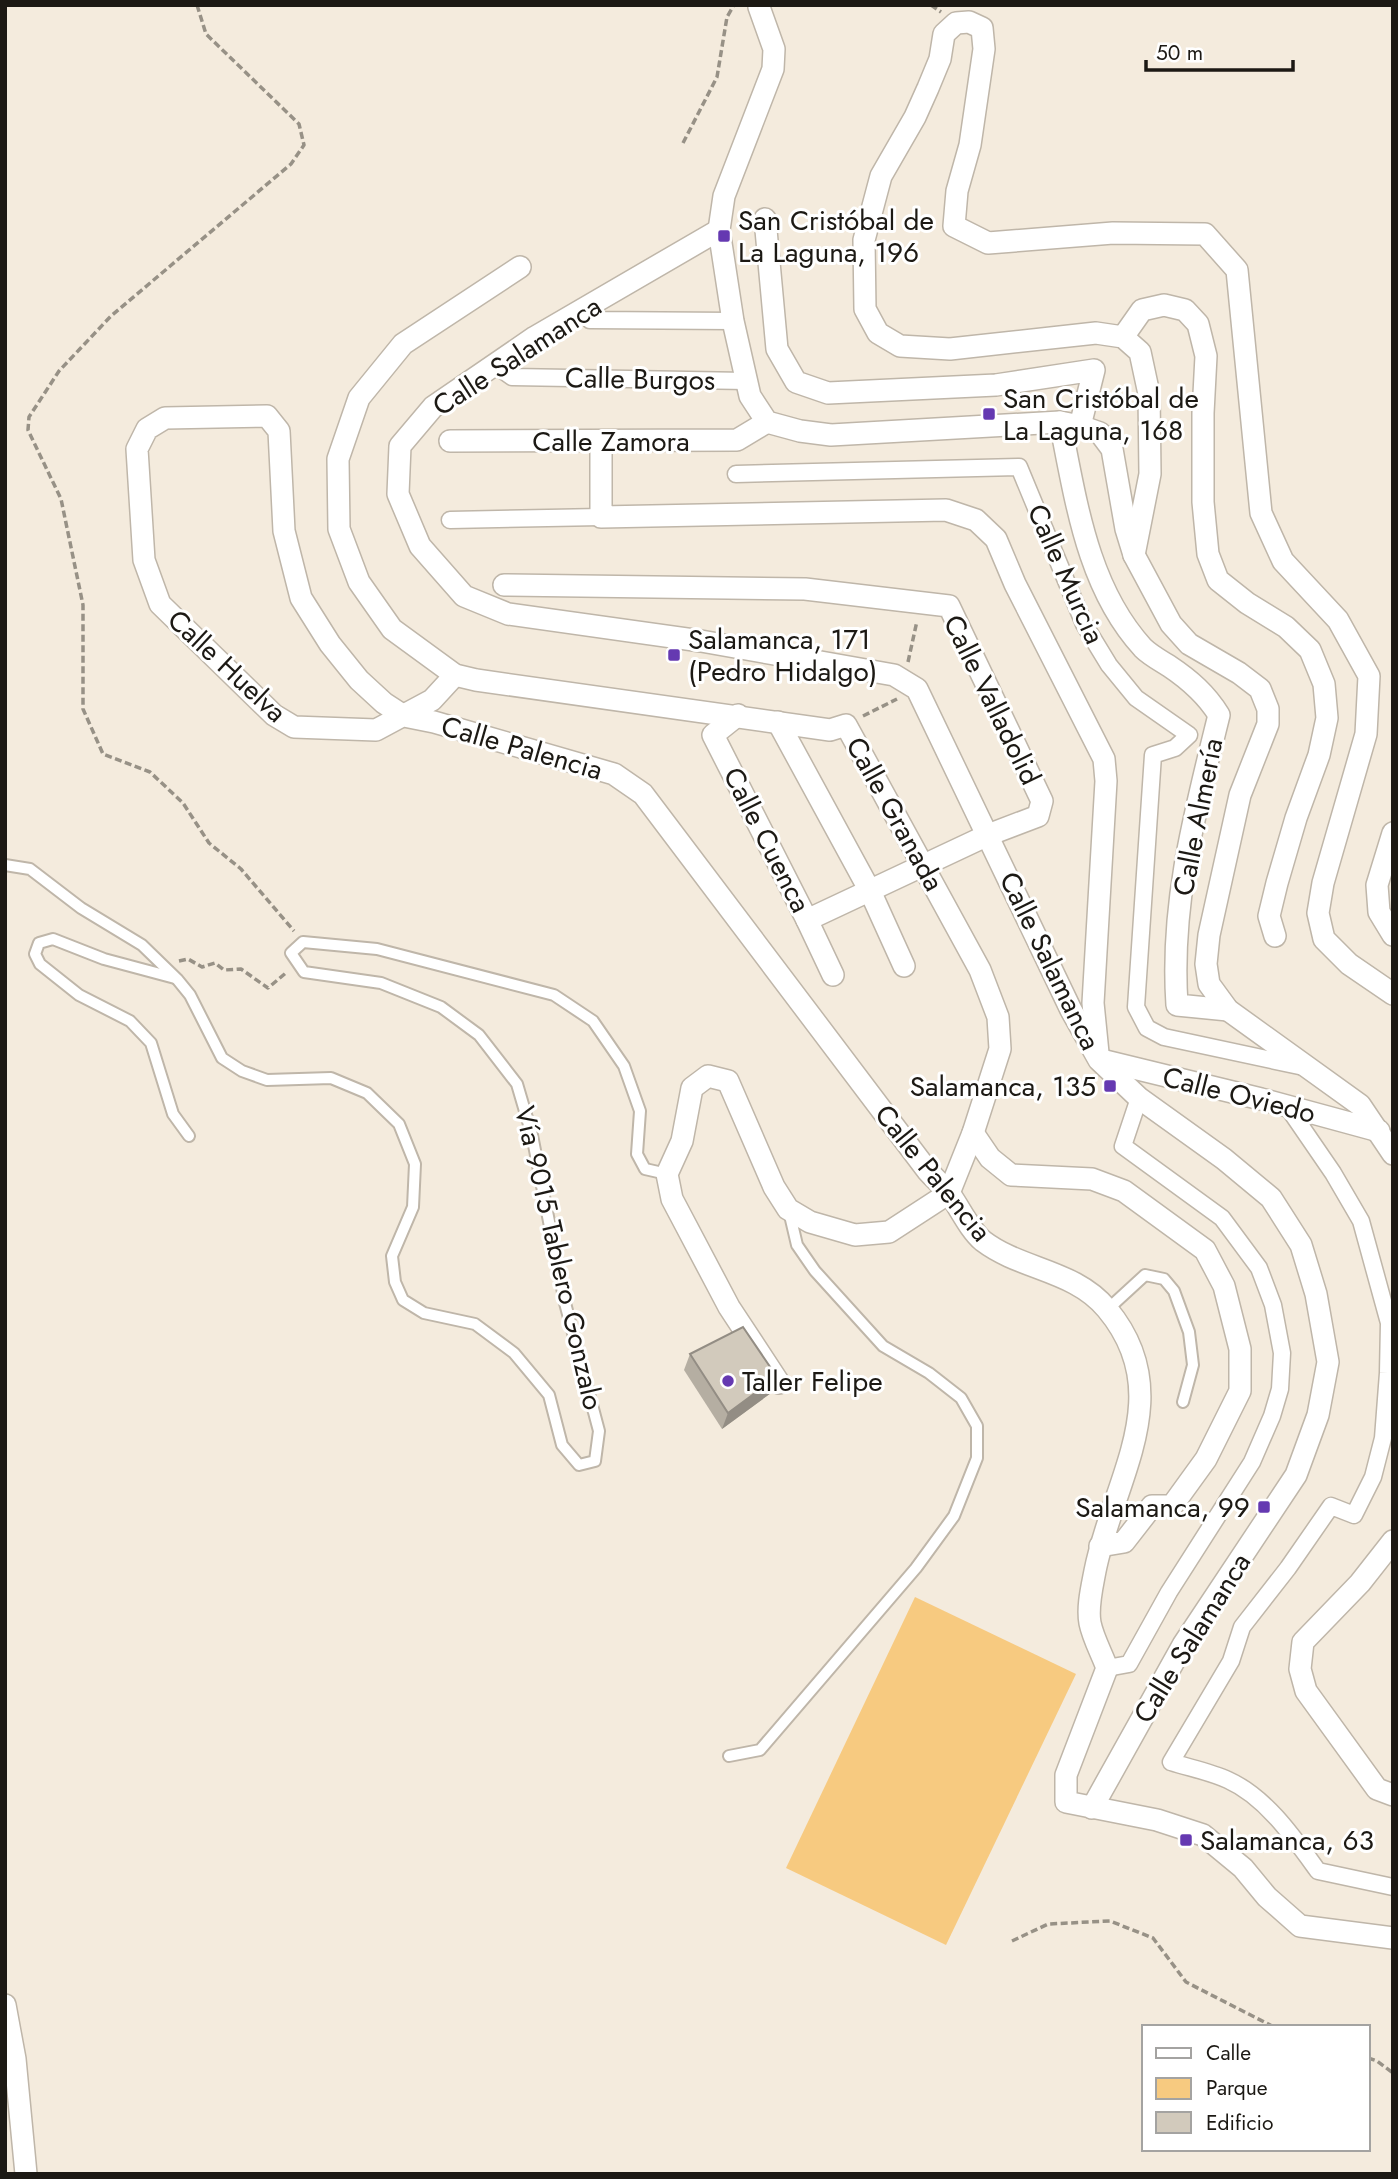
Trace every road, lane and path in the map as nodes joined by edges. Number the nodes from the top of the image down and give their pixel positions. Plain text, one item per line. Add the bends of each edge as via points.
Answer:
1 (734, 5) edge
2 (759, 7) edge
3 (683, 143) dead end
4 (765, 219) dead end
5 (719, 230) junction
6 (520, 267) dead end
7 (584, 310) junction
8 (733, 321) junction
9 (1123, 337) junction
10 (495, 365) junction
11 (747, 380) junction
12 (767, 422) junction
13 (1070, 424) junction
14 (450, 441) dead end
15 (601, 442) junction
16 (736, 474) dead end
17 (601, 517) junction
18 (450, 520) dead end
19 (1134, 555) junction
20 (504, 585) dead end
21 (921, 602) junction
22 (454, 675) junction
23 (910, 685) junction
24 (738, 715) junction
25 (404, 716) junction
26 (778, 722) junction
27 (846, 725) junction
28 (1393, 834) edge
29 (988, 835) junction
30 (5, 865) edge
31 (924, 865) junction
32 (870, 891) junction
33 (807, 920) junction
34 (1393, 935) edge
35 (1275, 936) dead end
36 (298, 963) junction
37 (163, 965) junction
38 (904, 966) dead end
39 (833, 975) dead end
40 (177, 979) junction
41 (1393, 994) edge
42 (1228, 1010) junction
43 (1099, 1060) junction
44 (1309, 1068) junction
45 (1139, 1098) junction
46 (1287, 1106) junction
47 (1380, 1131) junction
48 (973, 1133) junction
49 (189, 1136) dead end
50 (1393, 1154) edge
51 (667, 1174) junction
52 (949, 1193) junction
53 (788, 1209) junction
54 (1108, 1309) junction
55 (779, 1383) edge
56 (1182, 1402) dead end
57 (1393, 1541) edge
58 (1100, 1546) junction
59 (1107, 1668) junction
60 (729, 1756) dead end
61 (1393, 1796) edge
62 (1092, 1808) junction
63 (1393, 1887) edge
64 (1393, 1938) edge
65 (1012, 1941) dead end
66 (5, 2005) edge
67 (1268, 2025) edge
68 (1370, 2059) edge
69 (1393, 2073) edge
70 (26, 2174) edge

1 - 3 path via 727,17 717,77
2 - 5 street via 774,49 773,69 724,196
4 - 13 street via 777,349 796,383 828,394 996,385 1094,370
5 - 7 street, Calle Salamanca
5 - 8 street
6 - 22 street, Calle Granada via 402,344 359,398 338,459 339,529 359,582 391,629
7 - 8 street via 590,320
7 - 10 street, Calle Salamanca
8 - 11 street
9 - 19 street via 1140,352 1149,394 1150,474
9 - 35 street via 1142,310 1164,305 1185,310 1198,324 1206,356 1202,413 1208,554 1218,580 1286,627 1310,650 1324,684 1327,718 1319,755 1269,916
9 - 41 street via 1096,333 950,349 900,346 878,332 865,309 864,240 881,176 928,88 944,34 956,23 982,28 984,50 954,226 988,243 1113,233 1205,234 1237,270 1261,513 1283,561 1338,620 1369,676 1366,734 1318,913 1324,939 1349,964
10 - 11 street, Calle Burgos via 512,377
10 - 23 street, Calle Salamanca via 433,407 400,446 398,494 420,546 464,596 508,614 894,675
11 - 12 street via 750,396
12 - 13 street via 831,435
12 - 15 street, Calle Zamora via 737,440
13 - 19 street via 1100,433 1112,449
13 - 42 street, Calle Almería via 1079,510 1094,565 1115,608 1144,649 1208,697 1219,715 1192,822 1175,972 1177,1005
14 - 15 street, Calle Zamora
15 - 17 street
16 - 44 street, Calle Murcia via 1018,467 1084,624 1109,665 1136,698 1189,735 1175,748 1153,755 1136,1007 1147,1028 1164,1037
17 - 18 street
17 - 43 street via 946,510 976,520 996,539 1104,759 1093,1003
19 - 42 street via 1171,624 1189,644 1260,689 1268,709 1268,724 1240,795 1209,935 1209,984
20 - 21 street, Calle Valladolid via 806,589
21 - 23 path
21 - 29 street, Calle Valladolid via 948,606 1042,801 1038,816
22 - 24 street, Calle Granada
22 - 25 street via 432,700
23 - 27 path
23 - 29 street, Calle Salamanca
24 - 26 street, Calle Granada
24 - 33 street, Calle Cuenca via 713,735
25 - 25 street, Calle Huelva via 376,730 294,727 274,715 160,604 144,560 137,449 147,429 165,418 267,416 279,431 284,531 301,598 359,680
25 - 52 street, Calle Palencia via 614,774 643,794
26 - 27 street, Calle Granada via 830,730
26 - 32 street
27 - 31 street, Calle Granada
28 - 34 street via 1377,885 1380,912
29 - 31 street, Calle Valladolid
29 - 43 street, Calle Salamanca
30 - 37 lane, Vía 9015 Tablero Gonzalo via 30,869 81,908 142,945
31 - 32 street, Calle Valladolid
31 - 48 street, Calle Granada via 980,970 998,1017 1000,1049
32 - 33 street, Calle Valladolid
32 - 38 street
33 - 39 street, Calle Cuenca
36 - 37 path via 268,988 241,969 224,970 215,963 202,967 188,959
36 - 40 lane, Vía 9015 Tablero Gonzalo via 304,972 380,983 441,1007 479,1035 517,1084 532,1135 565,1303 600,1431 594,1461 579,1465 562,1445 550,1395 514,1353 475,1324 424,1313 403,1300 392,1256 413,1207 415,1164 399,1124 367,1093 331,1078 267,1080 222,1058
36 - 51 lane via 291,953 303,942 377,949 554,995 593,1021 624,1066 640,1111 638,1154 645,1169
37 - 40 lane, Vía 9015 Tablero Gonzalo
40 - 49 lane via 104,959 54,939 39,943 35,954 40,964 79,995 130,1021 151,1043 173,1114
42 - 44 street
43 - 45 street, Calle Salamanca
43 - 46 street, Calle Oviedo
44 - 47 street via 1360,1105
45 - 59 street via 1123,1146 1222,1218 1259,1268 1273,1304 1282,1353 1280,1389 1252,1462 1168,1592 1129,1664
45 - 62 street, Calle Salamanca via 1271,1198 1301,1245 1316,1294 1328,1362 1318,1415 1296,1475 1183,1645
46 - 47 street, Calle Oviedo
46 - 63 street via 1360,1221 1376,1268 1389,1322 1382,1438 1374,1477 1354,1515 1331,1506 1242,1626 1231,1661 1171,1762 1228,1780 1258,1799 1318,1871
47 - 50 street
48 - 52 street, Calle Granada
48 - 58 street via 990,1158 1012,1175 1092,1179 1124,1191 1205,1250 1224,1286 1240,1349 1240,1391 1206,1459 1172,1506 1152,1506 1124,1542
51 - 53 street via 682,1141 692,1088 708,1076 728,1081
51 - 55 street via 672,1199 729,1307
52 - 53 street via 890,1231 878,1233 855,1235 810,1222
52 - 54 street, Calle Palencia via 981,1239 1007,1256 1085,1287
53 - 60 lane via 797,1245 815,1271 883,1346 961,1398 977,1426 977,1458 954,1516 916,1569 761,1749
54 - 56 lane via 1145,1275 1164,1279 1174,1291 1189,1332 1193,1365
54 - 58 street, Calle Palencia via 1132,1347 1141,1389 1138,1431
57 - 61 street via 1303,1642 1300,1670 1306,1691 1377,1789
58 - 59 street, Calle Palencia via 1090,1623
59 - 62 street via 1066,1775 1066,1802
62 - 64 street via 1157,1819 1203,1835 1300,1926
65 - 67 path via 1048,1924 1110,1921 1153,1938 1186,1982
66 - 70 street
68 - 69 path

